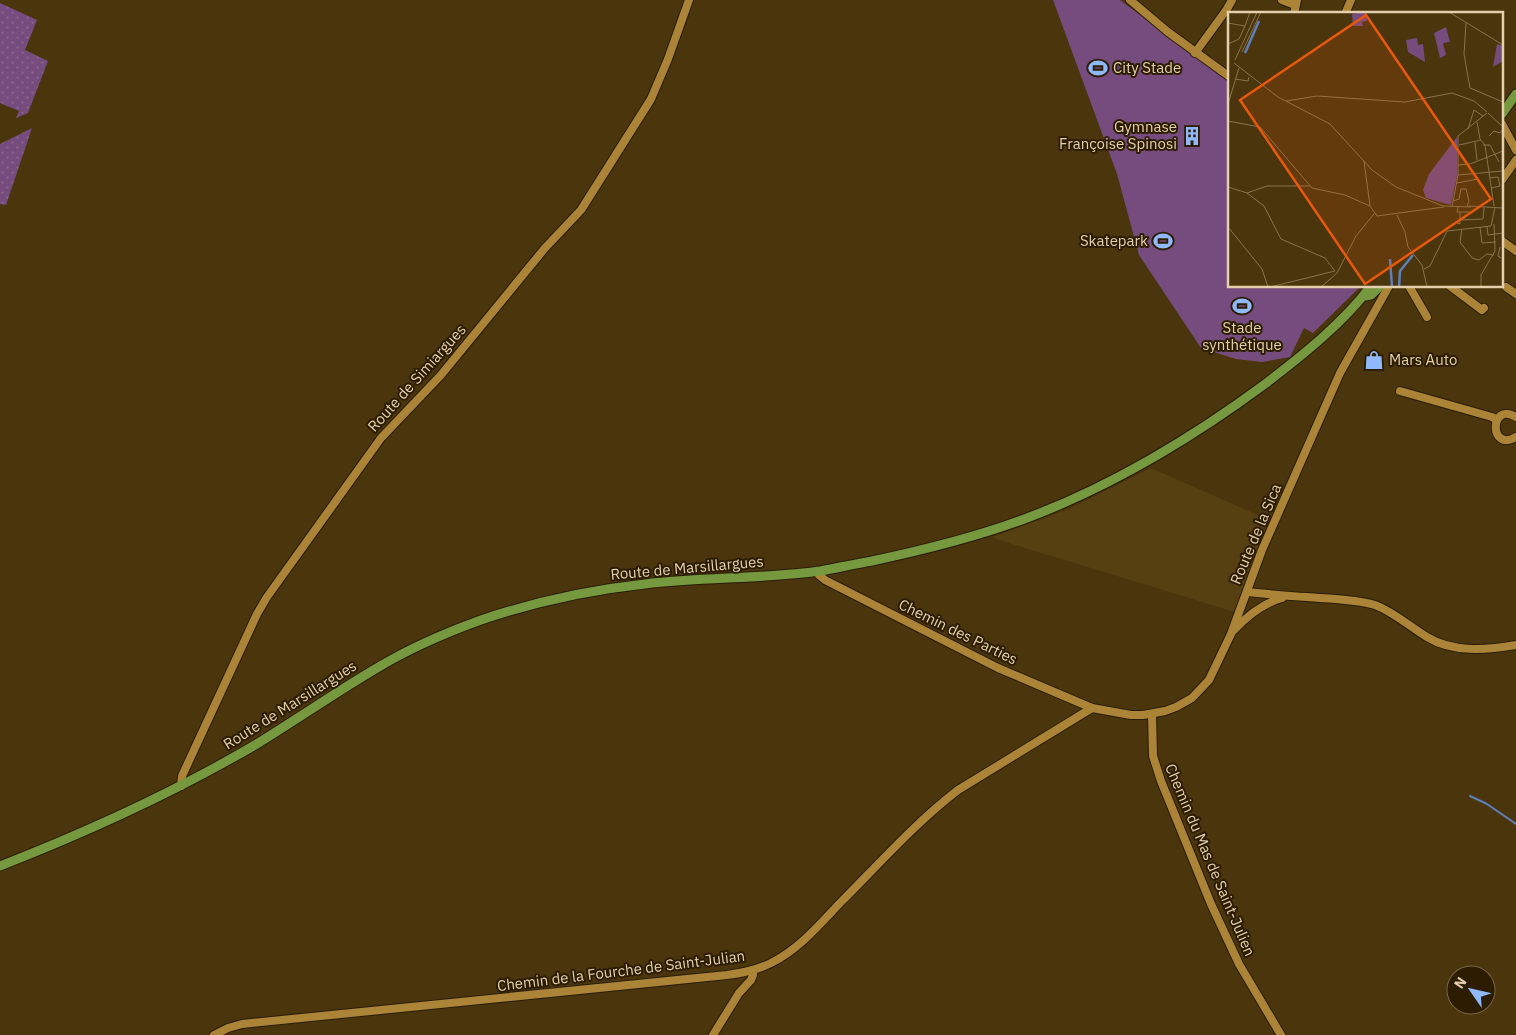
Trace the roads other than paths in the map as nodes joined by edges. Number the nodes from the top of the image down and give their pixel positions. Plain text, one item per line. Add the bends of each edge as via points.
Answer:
1 (689, 0) edge
2 (1130, 0) edge
3 (1232, 0) edge
4 (1282, 0) edge
5 (1351, 0) edge
6 (1295, 6) edge
7 (1346, 12) edge
8 (1195, 53) junction
9 (1228, 76) edge
10 (1516, 94) edge
11 (1504, 111) edge
12 (1504, 128) edge
13 (1516, 150) edge
14 (1516, 160) edge
15 (1504, 177) edge
16 (1504, 243) edge
17 (1516, 251) edge
18 (1506, 287) dead end
19 (1370, 288) edge
20 (1378, 288) edge
21 (1388, 288) edge
22 (1410, 288) edge
23 (1453, 288) edge
24 (1516, 294) edge
25 (1365, 297) junction
26 (1484, 308) dead end
27 (1427, 317) dead end
28 (1400, 391) dead end
29 (1516, 417) edge
30 (1497, 420) junction
31 (1516, 437) edge
32 (817, 571) junction
33 (1247, 592) junction
34 (1286, 596) junction
35 (1231, 634) junction
36 (1516, 645) edge
37 (1092, 708) junction
38 (1152, 714) junction
39 (181, 786) junction
40 (0, 866) edge
41 (753, 970) junction
42 (214, 1035) edge
43 (713, 1035) edge
44 (1281, 1035) edge

1 - 39 street, Route de Simiargues via 651,99 575,218 545,248 444,371 376,444 267,597 182,776
2 - 8 street
3 - 8 street
4 - 6 street
5 - 7 street
8 - 9 street
10 - 11 main road
12 - 13 street
14 - 15 street
16 - 17 street
18 - 24 street
19 - 25 main road, Route de Marsillargues
20 - 25 main road, Route de Marsillargues
21 - 33 street, Route de la Sica via 1340,373 1262,550
22 - 27 street
23 - 26 street via 1482,310
25 - 32 main road, Route de Marsillargues via 1306,351 1235,406 1189,437 1087,492 980,534 899,555
28 - 30 street
29 - 30 street via 1504,414
30 - 31 street via 1495,429 1500,437 1508,440
32 - 37 street, Chemin des Parties via 825,580 998,668
32 - 39 main road, Route de Marsillargues via 594,591 480,620 379,666 254,745
33 - 34 street
33 - 35 street, Route de la Sica
34 - 35 street via 1271,601 1243,620
34 - 36 street via 1374,605 1429,638 1466,650
35 - 38 street, Route de la Sica via 1209,680 1200,690 1176,707
37 - 38 street, Route de la Sica via 1131,715
37 - 41 street, Chemin de la Fourche de Saint-Julian via 938,805 802,942
38 - 44 street, Chemin du Mas de Saint-Julien via 1153,756 1161,781 1239,964
39 - 40 main road, Route de Marsillargues
41 - 42 street, Chemin de la Fourche de Saint-Julian via 708,978 242,1024
41 - 43 street via 751,980

